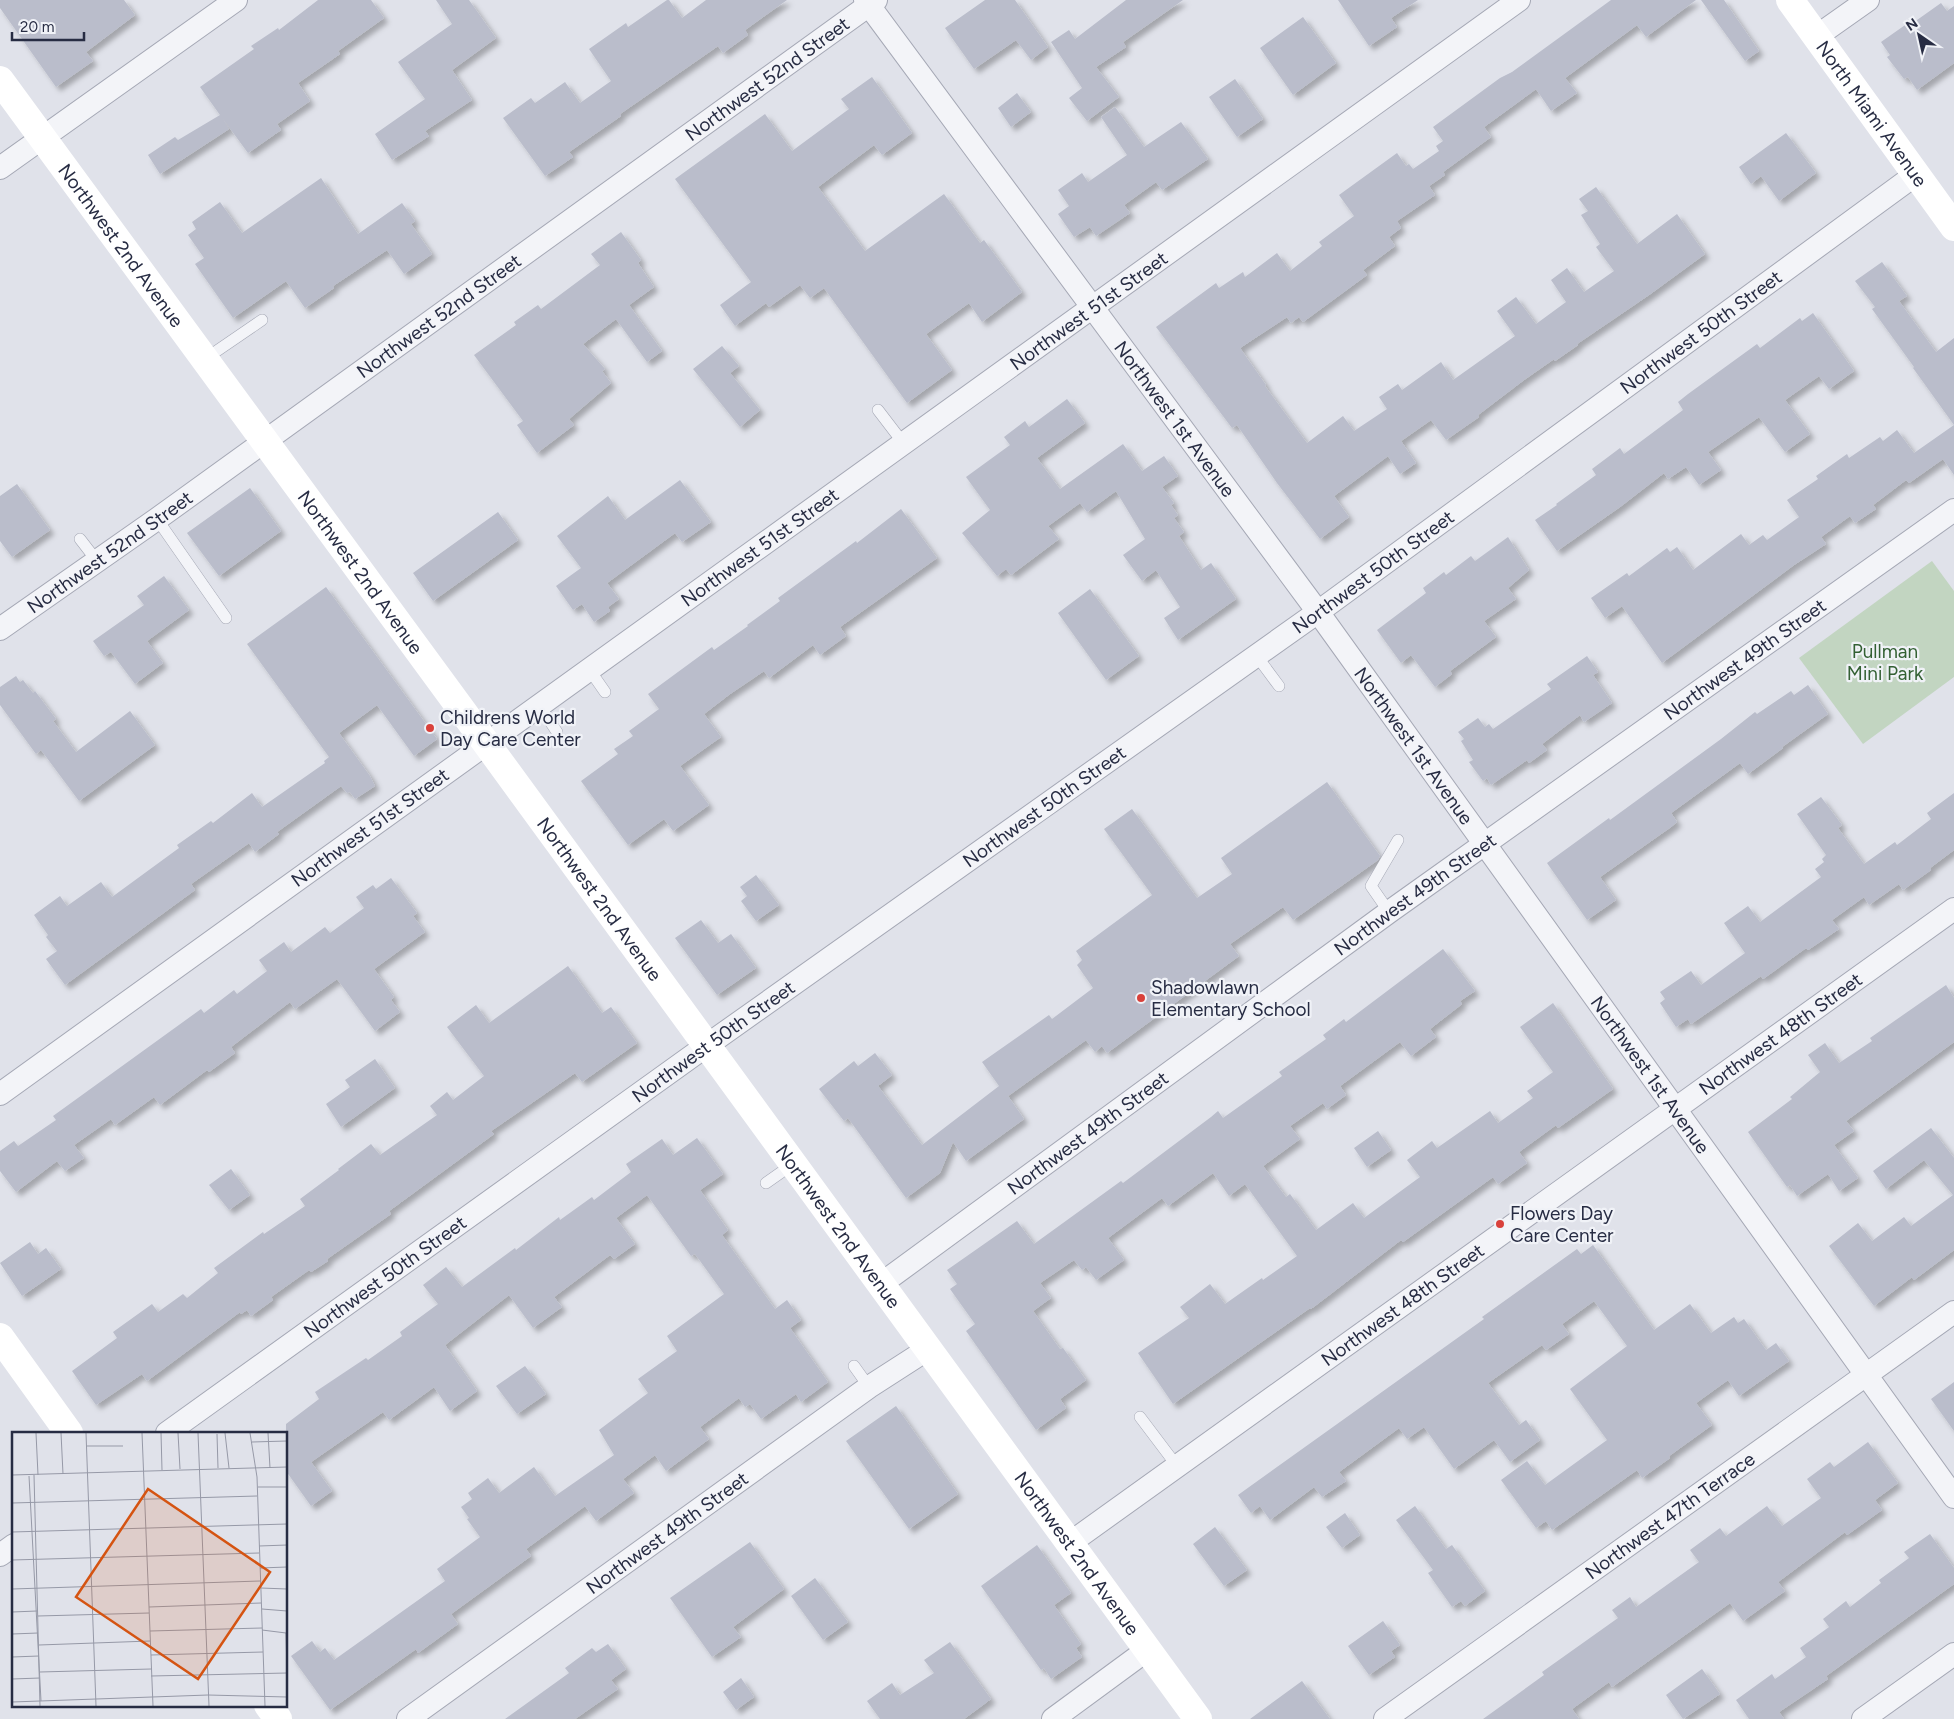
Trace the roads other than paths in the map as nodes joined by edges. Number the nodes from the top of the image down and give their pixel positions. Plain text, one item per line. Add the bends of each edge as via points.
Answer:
1 (236, 0) edge
2 (1519, 0) edge
3 (1790, 0) edge
4 (1868, 0) edge
5 (870, 2) edge
6 (1817, 36) junction
7 (0, 80) edge
8 (43, 137) junction
9 (0, 168) edge
10 (1915, 175) junction
11 (1954, 227) edge
12 (1093, 309) junction
13 (262, 320) dead end
14 (205, 360) junction
15 (878, 410) dead end
16 (264, 441) junction
17 (904, 444) junction
18 (1954, 510) edge
19 (156, 519) junction
20 (80, 539) dead end
21 (96, 561) junction
22 (1318, 612) junction
23 (226, 618) dead end
24 (0, 629) edge
25 (1256, 655) junction
26 (589, 669) junction
27 (1279, 686) dead end
28 (605, 692) dead end
29 (539, 705) junction
30 (557, 732) dead end
31 (486, 742) junction
32 (1398, 840) dead end
33 (1483, 844) junction
34 (1954, 909) edge
35 (1389, 912) junction
36 (706, 1046) junction
37 (0, 1094) edge
38 (1674, 1109) junction
39 (793, 1164) junction
40 (766, 1183) dead end
41 (881, 1284) junction
42 (1954, 1312) edge
43 (0, 1337) edge
44 (928, 1348) junction
45 (854, 1366) dead end
46 (1866, 1375) junction
47 (870, 1387) junction
48 (1140, 1417) dead end
49 (68, 1432) edge
50 (169, 1432) edge
51 (1177, 1466) junction
52 (1954, 1497) edge
53 (1070, 1543) junction
54 (12, 1546) edge
55 (0, 1555) edge
56 (1148, 1650) junction
57 (1954, 1654) edge
58 (269, 1706) edge
59 (278, 1719) edge
60 (408, 1719) edge
61 (1053, 1719) edge
62 (1198, 1719) edge
63 (1385, 1719) edge
64 (1863, 1719) edge

1 - 8 street
2 - 12 street, Northwest 51st Street
3 - 6 street, North Miami Avenue
4 - 6 street
5 - 12 street, Northwest 1st Avenue
5 - 16 street, Northwest 52nd Street
6 - 10 street, North Miami Avenue
7 - 8 street, Northwest 2nd Avenue
8 - 9 street
8 - 14 street, Northwest 2nd Avenue
10 - 11 street, North Miami Avenue
10 - 22 street, Northwest 50th Street
12 - 17 street, Northwest 51st Street
12 - 22 street, Northwest 1st Avenue
13 - 14 lane
14 - 16 street, Northwest 2nd Avenue
15 - 17 lane
16 - 19 street, Northwest 52nd Street
16 - 31 street, Northwest 2nd Avenue
17 - 26 street, Northwest 51st Street
18 - 33 street, Northwest 49th Street
19 - 21 street, Northwest 52nd Street
19 - 23 lane
20 - 21 lane
21 - 24 street, Northwest 52nd Street
22 - 25 street, Northwest 50th Street
22 - 33 street, Northwest 1st Avenue
25 - 27 lane
25 - 36 street, Northwest 50th Street
26 - 28 lane
26 - 29 street, Northwest 51st Street
29 - 30 lane
29 - 31 street, Northwest 51st Street
31 - 36 street, Northwest 2nd Avenue
31 - 37 street, Northwest 51st Street
32 - 35 lane via 1371,886
33 - 35 street, Northwest 49th Street
33 - 38 street, Northwest 1st Avenue
34 - 38 street, Northwest 48th Street
35 - 41 street, Northwest 49th Street
36 - 39 street, Northwest 2nd Avenue
36 - 50 street, Northwest 50th Street
38 - 46 street, Northwest 1st Avenue
38 - 51 street, Northwest 48th Street
39 - 40 lane
39 - 41 street, Northwest 2nd Avenue
41 - 44 street, Northwest 2nd Avenue
42 - 46 street, Northwest 47th Terrace
43 - 49 street
44 - 47 street, Northwest 49th Street
44 - 53 street, Northwest 2nd Avenue
45 - 47 lane
46 - 52 street, Northwest 1st Avenue
46 - 63 street, Northwest 47th Terrace
47 - 60 street, Northwest 49th Street
48 - 51 lane
51 - 53 street, Northwest 48th Street
53 - 56 street, Northwest 2nd Avenue
54 - 55 street
56 - 61 street
56 - 62 street, Northwest 2nd Avenue
57 - 64 street
58 - 59 street

